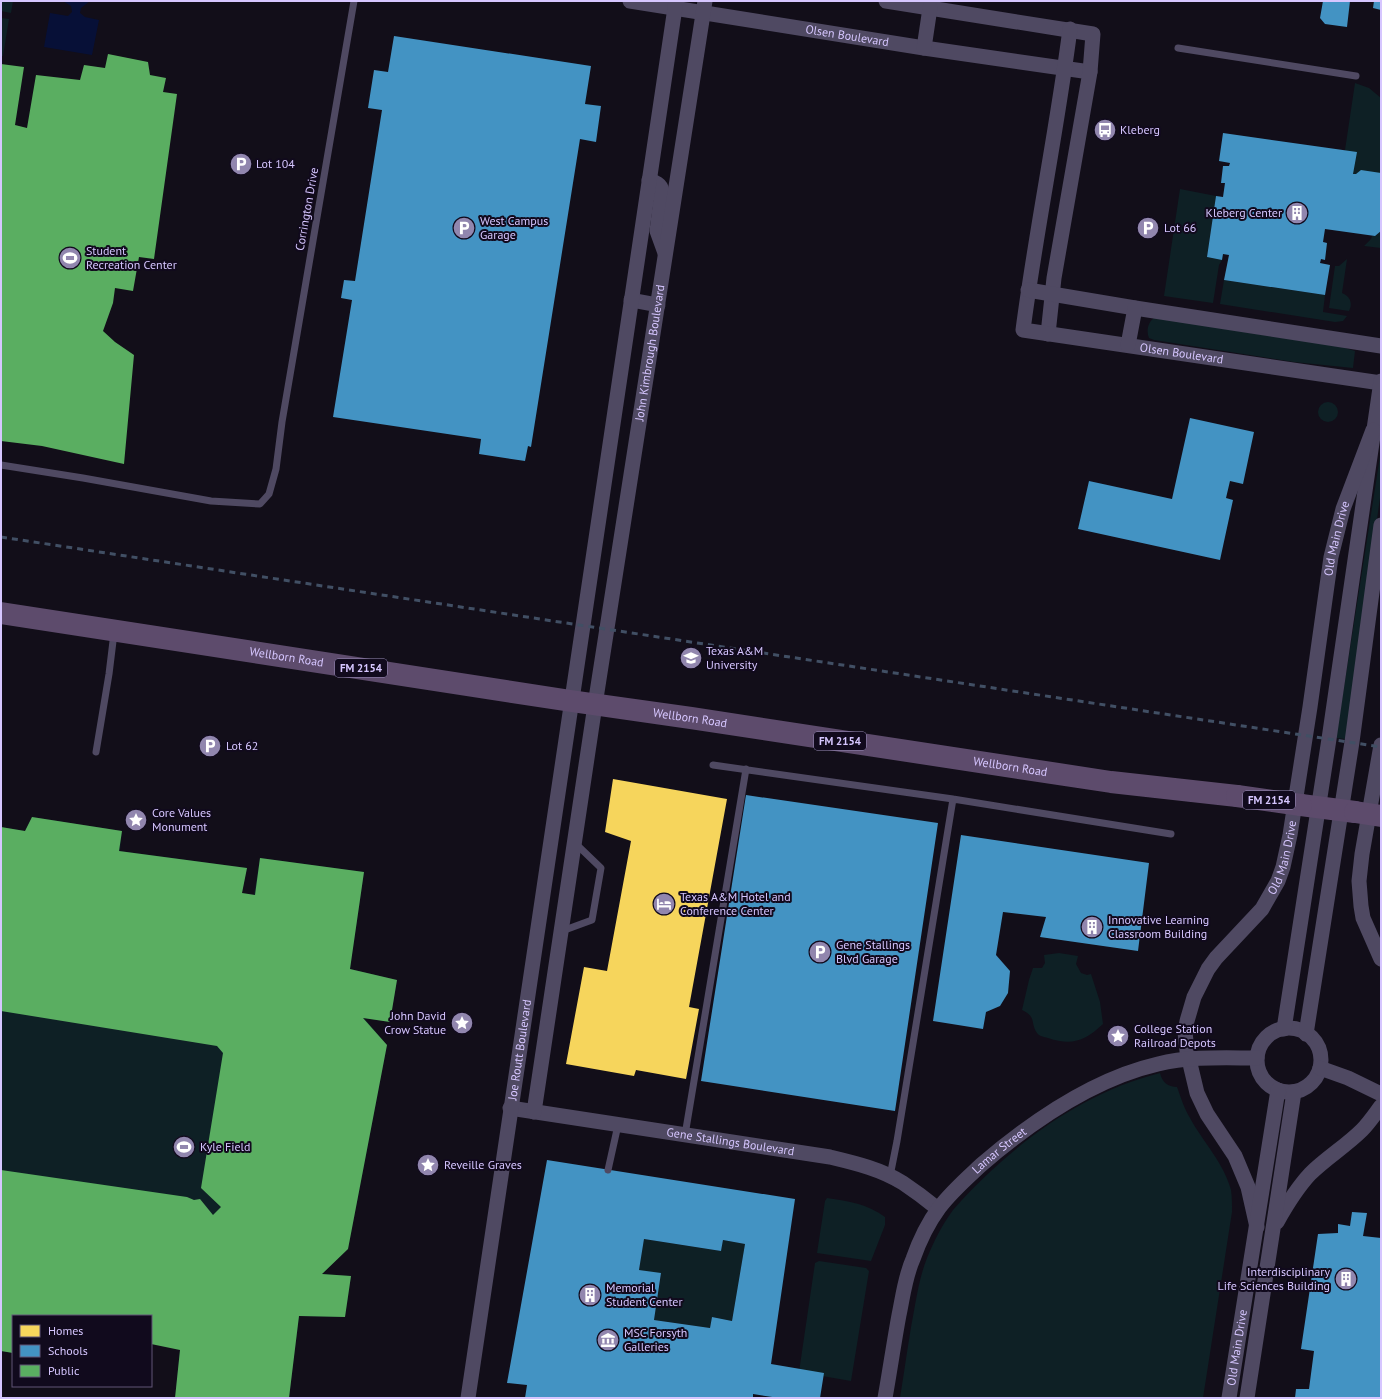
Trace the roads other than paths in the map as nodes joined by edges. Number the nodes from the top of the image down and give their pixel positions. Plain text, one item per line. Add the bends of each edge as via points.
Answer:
1 (354, 1) edge
2 (630, 1) edge
3 (886, 1) edge
4 (676, 5) edge
5 (704, 7) edge
6 (930, 8) junction
7 (1070, 30) junction
8 (924, 48) junction
9 (1178, 48) dead end
10 (1065, 68) junction
11 (1090, 72) junction
12 (1356, 76) dead end
13 (649, 180) junction
14 (666, 254) junction
15 (1028, 290) junction
16 (1053, 293) junction
17 (631, 300) junction
18 (658, 305) junction
19 (1135, 308) junction
20 (1048, 334) junction
21 (1128, 345) junction
22 (1381, 346) edge
23 (1381, 382) edge
24 (1373, 430) junction
25 (1, 465) edge
26 (1381, 525) edge
27 (1, 613) edge
28 (114, 631) junction
29 (571, 701) junction
30 (595, 705) junction
31 (1381, 745) edge
32 (96, 752) dead end
33 (713, 765) dead end
34 (746, 769) junction
35 (953, 799) junction
36 (1309, 806) junction
37 (1348, 811) junction
38 (1381, 816) edge
39 (1171, 834) dead end
40 (552, 839) junction
41 (575, 843) junction
42 (537, 929) junction
43 (562, 931) junction
44 (1381, 959) edge
45 (1284, 1029) junction
46 (1306, 1034) junction
47 (1257, 1058) junction
48 (1188, 1060) junction
49 (1320, 1068) junction
50 (1278, 1090) junction
51 (1294, 1092) junction
52 (1381, 1094) edge
53 (1381, 1106) edge
54 (510, 1108) junction
55 (534, 1112) junction
56 (618, 1125) junction
57 (685, 1135) junction
58 (608, 1170) dead end
59 (890, 1176) junction
60 (938, 1209) junction
61 (1257, 1227) junction
62 (1273, 1230) junction
63 (468, 1398) edge
64 (886, 1398) edge
65 (1229, 1398) edge
66 (1247, 1398) edge

1 - 25 lane, Corrington Drive via 276,469 269,494 260,504 211,501
2 - 4 street, Olsen Boulevard
3 - 6 street
4 - 5 street, Olsen Boulevard
4 - 13 street
5 - 8 street, Olsen Boulevard
5 - 14 street, John Kimbrough Boulevard
6 - 7 street
6 - 8 street
7 - 10 street, Olsen Boulevard
7 - 11 street via 1093,34
8 - 10 street, Olsen Boulevard
9 - 12 lane
10 - 11 street, Olsen Boulevard
10 - 15 street, Olsen Boulevard
11 - 16 street
13 - 14 street via 656,182 662,191 657,231
13 - 17 street
14 - 18 street, John Kimbrough Boulevard
15 - 16 street
15 - 20 street, Olsen Boulevard via 1023,330
16 - 19 street
16 - 20 street
17 - 18 street
17 - 29 street
18 - 30 street, John Kimbrough Boulevard
19 - 21 street
19 - 22 street
20 - 21 street, Olsen Boulevard
21 - 23 street, Olsen Boulevard
23 - 24 street, Old Main Drive
24 - 36 street, Old Main Drive via 1329,739
24 - 48 street, Old Main Drive via 1343,509 1331,557 1310,707 1283,867 1262,909 1216,958 1202,980 1194,997 1185,1032
26 - 37 street via 1353,735
27 - 28 main road, Wellborn Road / FM 2154
28 - 29 main road, Wellborn Road / FM 2154
28 - 32 lane
29 - 30 main road, Wellborn Road / FM 2154
29 - 40 street, Joe Routt Boulevard
30 - 36 main road, Wellborn Road / FM 2154, bridge via 1111,782
30 - 41 street, Joe Routt Boulevard
31 - 44 street via 1359,881 1363,918
33 - 34 lane
34 - 35 lane
34 - 57 lane
35 - 39 lane
35 - 59 lane
36 - 37 main road, Wellborn Road / FM 2154
36 - 45 street, Old Main Drive
37 - 38 main road, Wellborn Road / FM 2154, bridge
37 - 46 street
40 - 41 street
40 - 42 street, Joe Routt Boulevard
41 - 43 street, Joe Routt Boulevard
41 - 43 lane via 601,868 592,920
42 - 43 street
42 - 54 street, Joe Routt Boulevard
43 - 55 street, Joe Routt Boulevard
45 - 46 street via 1296,1029
45 - 47 street via 1267,1037
46 - 49 street via 1314,1041 1321,1055
47 - 48 street, Lamar Street
47 - 50 street via 1263,1080
48 - 60 street, Lamar Street via 1159,1063 1112,1079 1055,1109 1010,1140 960,1185
48 - 61 street, Old Main Drive via 1199,1098 1235,1156 1244,1176
49 - 51 street via 1311,1083
49 - 52 street
50 - 51 street
50 - 61 street, Old Main Drive
51 - 62 street, Old Main Drive
53 - 62 street, Old Main Drive via 1361,1131 1309,1175
54 - 55 street, Gene Stallings Boulevard
54 - 63 street, Joe Routt Boulevard
55 - 56 street, Gene Stallings Boulevard
56 - 57 street, Gene Stallings Boulevard
56 - 58 lane
57 - 59 street, Gene Stallings Boulevard via 830,1157
59 - 60 street, Gene Stallings Boulevard
60 - 64 street, Lamar Street via 919,1243 907,1275
61 - 65 street, Old Main Drive
62 - 66 street, Old Main Drive

